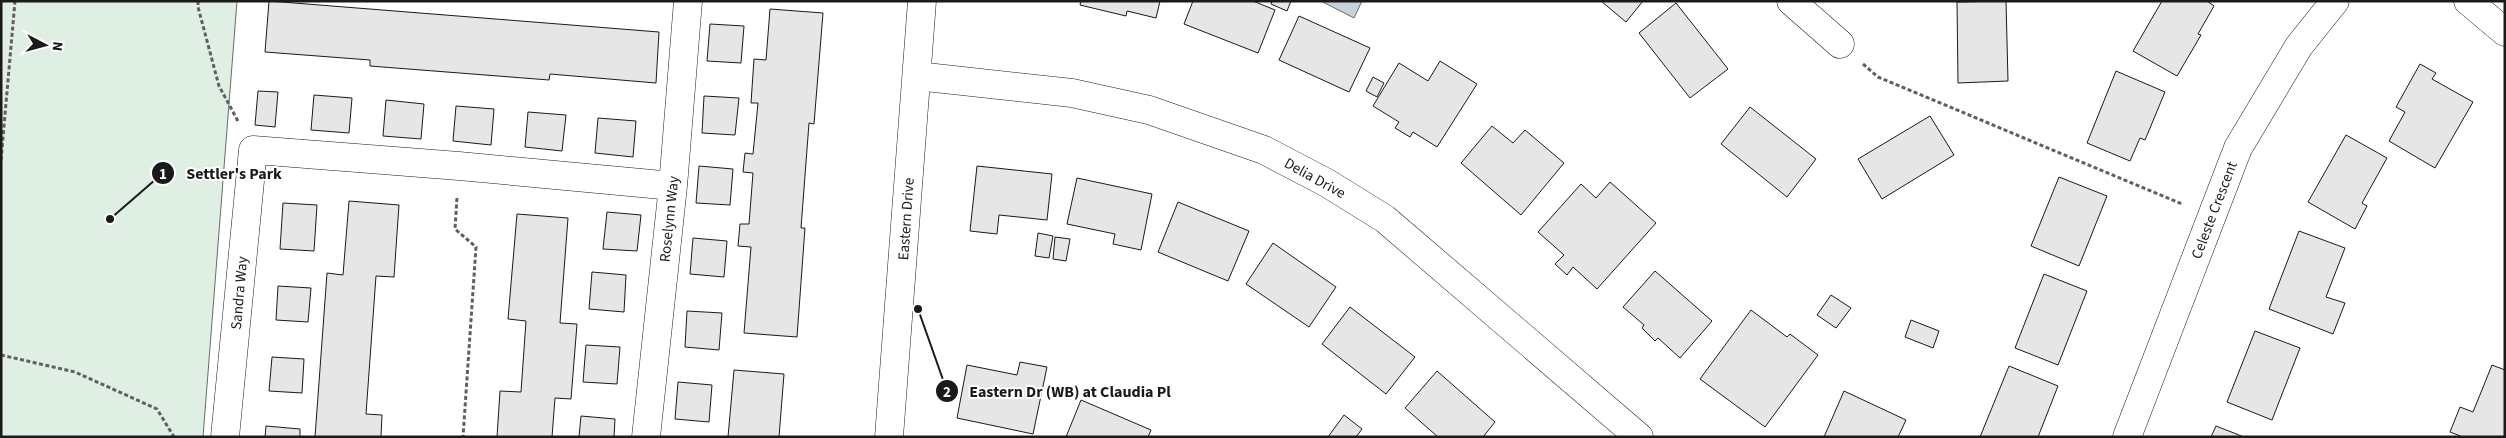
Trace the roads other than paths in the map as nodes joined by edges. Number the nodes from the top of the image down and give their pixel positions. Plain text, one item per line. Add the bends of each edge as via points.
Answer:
1 (688, 1) edge
2 (922, 1) edge
3 (1791, 1) edge
4 (2335, 1) edge
5 (2468, 1) edge
6 (2505, 32) edge
7 (1840, 44) road end
8 (917, 76) junction
9 (673, 186) junction
10 (225, 437) edge
11 (646, 437) edge
12 (889, 437) edge
13 (1639, 437) edge
14 (2127, 437) edge

1 - 9 street, Roselynn Way
2 - 8 street, Eastern Drive
3 - 7 street
4 - 14 street, Celeste Crescent via 2299,46 2238,148
5 - 6 street
8 - 12 street, Eastern Drive
8 - 13 street, Delia Drive via 1072,93 1149,110 1264,150 1327,183 1385,219
9 - 10 street, Sandra Way via 253,150
9 - 11 street, Roselynn Way

